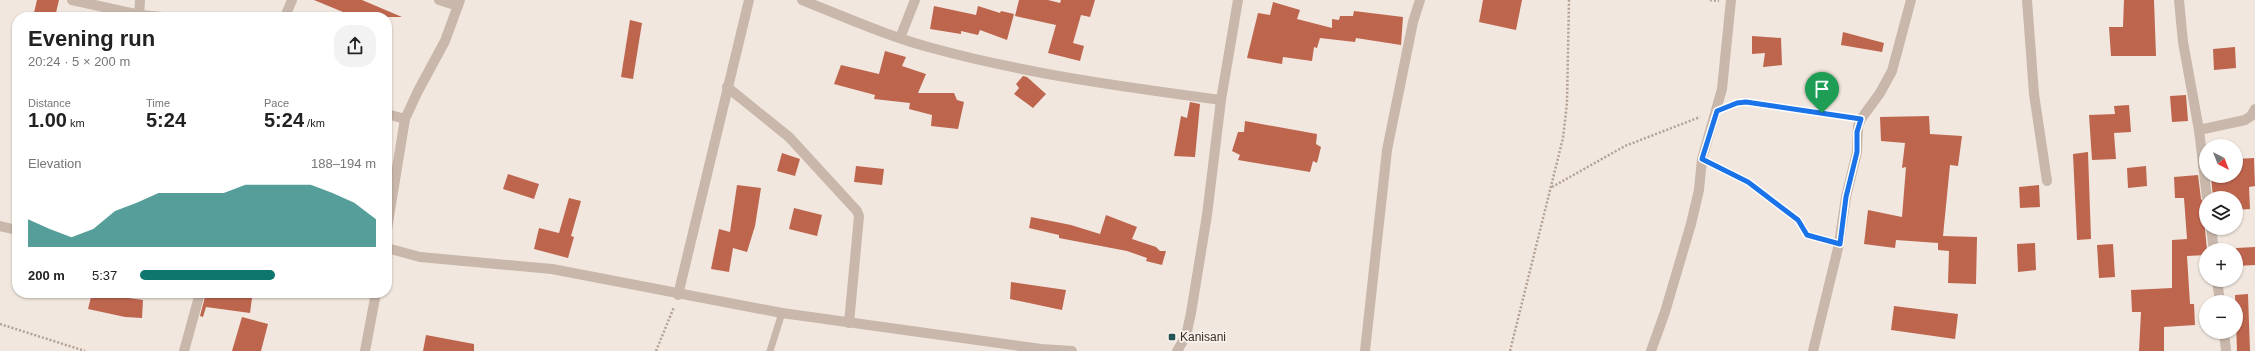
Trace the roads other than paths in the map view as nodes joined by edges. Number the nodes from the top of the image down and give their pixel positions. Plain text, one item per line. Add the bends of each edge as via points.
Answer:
1 (72, 0) edge
2 (140, 0) edge
3 (292, 0) edge
4 (438, 0) edge
5 (749, 0) edge
6 (802, 0) edge
7 (915, 0) edge
8 (1238, 0) edge
9 (1420, 0) edge
10 (1731, 0) edge
11 (1911, 0) edge
12 (2027, 0) edge
13 (2179, 0) edge
14 (459, 3) edge
15 (122, 12) edge
16 (139, 12) edge
17 (287, 12) edge
18 (900, 38) junction
19 (727, 87) junction
20 (1221, 100) junction
21 (2255, 109) edge
22 (392, 116) edge
23 (405, 120) junction
24 (2199, 130) junction
25 (2047, 181) dead end
26 (2206, 191) edge
27 (392, 199) edge
28 (0, 226) edge
29 (12, 229) edge
30 (392, 249) edge
31 (678, 295) junction
32 (199, 298) edge
33 (375, 298) edge
34 (782, 313) junction
35 (849, 323) junction
36 (2225, 339) edge
37 (1041, 350) edge
38 (184, 351) edge
39 (365, 351) edge
40 (770, 351) edge
41 (1072, 351) edge
42 (1177, 351) edge
43 (1364, 351) edge
44 (1651, 351) edge
45 (1813, 351) edge
46 (2226, 351) edge

1 - 15 street
2 - 16 street
3 - 17 street
4 - 14 street
5 - 19 street
6 - 18 street
7 - 18 street
8 - 20 street
9 - 43 street via 1413,22 1387,150
10 - 44 street via 1722,89 1702,159 1699,190 1667,305
11 - 45 street via 1892,71 1861,119 1857,132 1857,152 1846,197 1840,244
12 - 25 street via 2034,94
13 - 24 street via 2185,54
14 - 23 street via 445,41
18 - 20 street via 963,56 1079,81
19 - 31 street
19 - 35 street via 789,137 857,211 859,216
20 - 42 street via 1207,215 1191,313 1186,336
21 - 24 street via 2245,120
22 - 23 street
23 - 27 street
24 - 26 street
28 - 29 street
30 - 31 street via 420,257 552,269
31 - 34 street
32 - 38 street
33 - 39 street
34 - 35 street
34 - 40 lane
35 - 37 street
36 - 46 street
37 - 41 street

